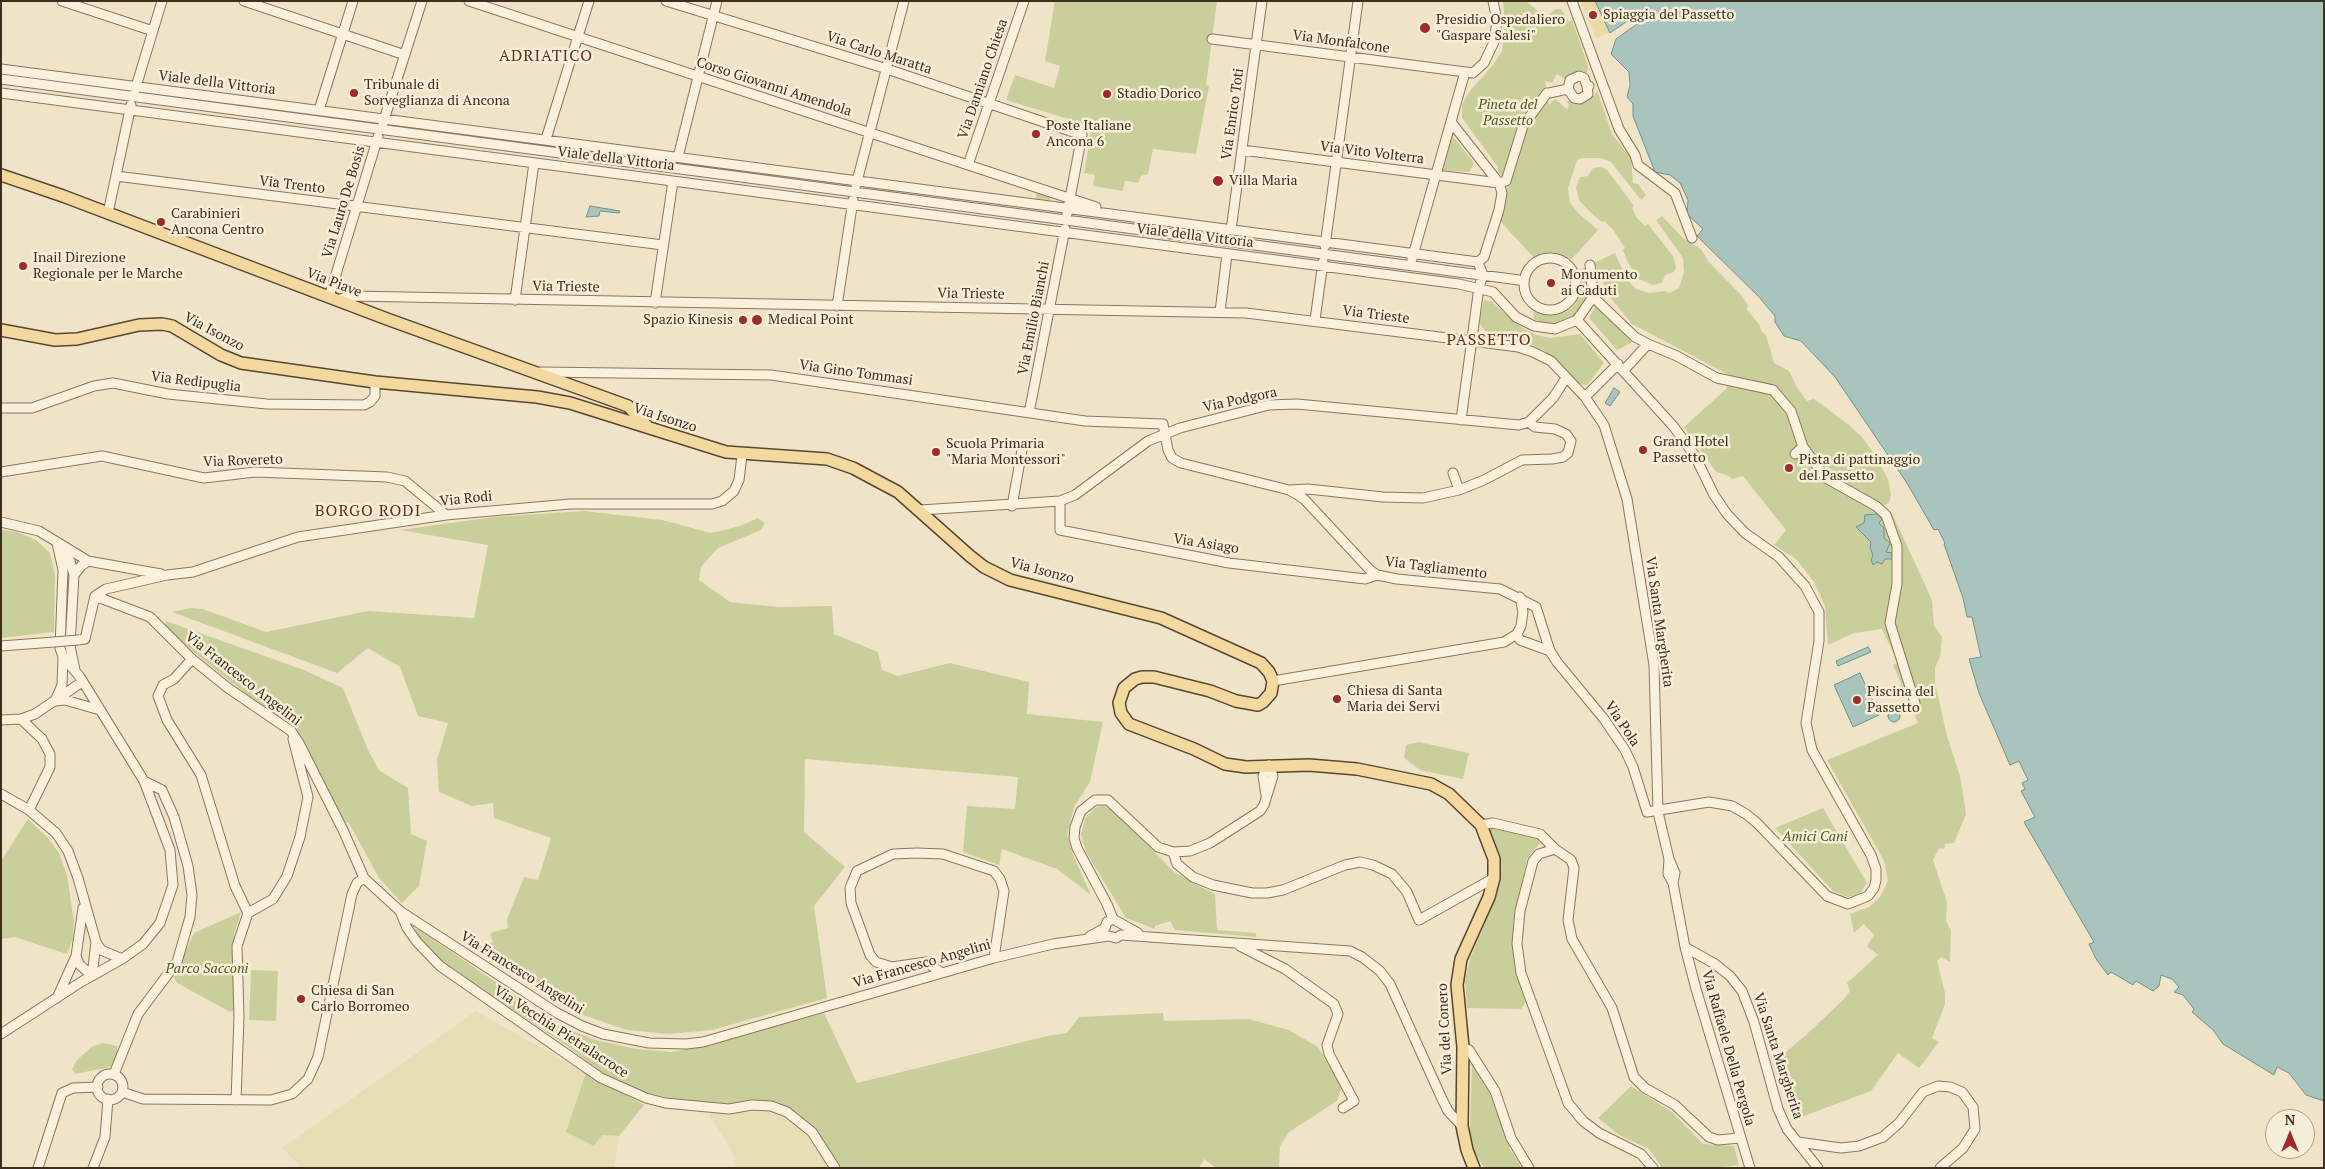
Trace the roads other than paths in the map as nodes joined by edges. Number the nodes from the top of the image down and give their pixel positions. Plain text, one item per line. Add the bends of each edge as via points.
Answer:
1 (62, 1) edge
2 (162, 1) edge
3 (244, 1) edge
4 (353, 1) edge
5 (422, 1) edge
6 (469, 1) edge
7 (589, 1) edge
8 (666, 1) edge
9 (718, 1) edge
10 (904, 1) edge
11 (1024, 1) edge
12 (1262, 1) edge
13 (1358, 1) edge
14 (1494, 1) edge
15 (1572, 1) edge
16 (714, 16) junction
17 (152, 31) junction
18 (342, 34) junction
19 (577, 37) junction
20 (1212, 39) dead end
21 (1256, 44) junction
22 (406, 55) junction
23 (1350, 57) junction
24 (1, 69) edge
25 (887, 69) junction
26 (1465, 72) junction
27 (697, 76) junction
28 (1, 80) edge
29 (136, 86) junction
30 (1568, 89) junction
31 (1, 93) edge
32 (133, 97) junction
33 (991, 104) junction
34 (129, 110) junction
35 (319, 110) junction
36 (384, 118) junction
37 (1451, 122) junction
38 (381, 130) junction
39 (870, 132) junction
40 (546, 139) junction
41 (376, 143) junction
42 (1242, 150) junction
43 (678, 157) junction
44 (1336, 162) junction
45 (534, 163) junction
46 (968, 165) junction
47 (1, 175) edge
48 (1435, 175) junction
49 (116, 176) junction
50 (672, 180) junction
51 (856, 181) junction
52 (1499, 183) junction
53 (854, 193) junction
54 (1070, 198) junction
55 (852, 204) junction
56 (356, 208) junction
57 (1068, 208) junction
58 (108, 213) junction
59 (1111, 213) junction
60 (1067, 220) junction
61 (525, 230) junction
62 (1231, 230) junction
63 (1065, 233) junction
64 (1692, 238) dead end
65 (1326, 242) junction
66 (663, 246) junction
67 (1227, 254) junction
68 (1324, 254) junction
69 (1412, 254) junction
70 (1478, 262) junction
71 (1411, 265) junction
72 (1322, 266) junction
73 (1590, 266) dead end
74 (1483, 275) junction
75 (1575, 275) joint
76 (1409, 277) junction
77 (1519, 280) dead end
78 (1479, 287) junction
79 (1593, 297) junction
80 (332, 299) junction
81 (515, 300) junction
82 (655, 303) junction
83 (837, 306) junction
84 (1050, 308) junction
85 (1220, 312) junction
86 (1315, 320) junction
87 (1577, 320) junction
88 (1, 330) edge
89 (1472, 341) junction
90 (1648, 344) junction
91 (1621, 367) junction
92 (534, 372) junction
93 (1566, 378) junction
94 (376, 382) junction
95 (1585, 396) junction
96 (628, 406) junction
97 (1, 408) edge
98 (1030, 408) dead end
99 (622, 420) junction
100 (1461, 420) junction
101 (1529, 422) junction
102 (650, 429) junction
103 (1165, 434) junction
104 (1803, 447) junction
105 (1022, 450) dead end
106 (1795, 454) dead end
107 (742, 455) junction
108 (1, 472) edge
109 (1453, 473) dead end
110 (1289, 490) junction
111 (1459, 490) junction
112 (1060, 501) junction
113 (1012, 506) junction
114 (920, 510) junction
115 (446, 515) junction
116 (1, 522) edge
117 (57, 543) junction
118 (88, 561) junction
119 (74, 575) junction
120 (167, 575) junction
121 (1377, 575) junction
122 (95, 596) junction
123 (1520, 598) junction
124 (1518, 634) junction
125 (1, 646) edge
126 (1550, 651) junction
127 (63, 657) junction
128 (192, 659) junction
129 (76, 672) junction
130 (1273, 681) junction
131 (82, 682) junction
132 (62, 685) junction
133 (55, 701) junction
134 (1915, 703) dead end
135 (100, 710) junction
136 (21, 719) junction
137 (1, 720) edge
138 (291, 731) junction
139 (1269, 765) junction
140 (144, 781) junction
141 (1, 794) edge
142 (29, 810) junction
143 (1658, 812) junction
144 (1485, 824) junction
145 (1555, 849) junction
146 (1173, 852) junction
147 (364, 878) junction
148 (1494, 878) junction
149 (83, 903) junction
150 (400, 911) junction
151 (248, 913) junction
152 (1113, 919) junction
153 (1122, 930) junction
154 (1107, 932) junction
155 (96, 942) junction
156 (1232, 943) junction
157 (1274, 946) junction
158 (1685, 947) junction
159 (76, 956) junction
160 (994, 958) junction
161 (1264, 958) junction
162 (122, 959) junction
163 (1284, 970) junction
164 (942, 973) junction
165 (92, 976) junction
166 (57, 998) junction
167 (1, 1034) edge
168 (1463, 1047) junction
169 (114, 1074) junction
170 (98, 1087) junction
171 (122, 1092) junction
172 (108, 1099) junction
173 (236, 1100) junction
174 (1344, 1108) dead end
175 (1462, 1126) junction
176 (1740, 1138) junction
177 (1798, 1142) junction
178 (38, 1168) edge
179 (93, 1168) edge
180 (835, 1168) edge
181 (1474, 1168) edge
182 (1529, 1168) edge
183 (1653, 1168) edge
184 (1750, 1168) edge
185 (1818, 1168) edge
186 (1940, 1168) edge

1 - 17 street
2 - 17 street
3 - 18 street
4 - 18 street
5 - 22 street
6 - 19 street, Corso Giovanni Amendola
7 - 19 street
8 - 16 street, Via Carlo Maratta
9 - 16 street
10 - 25 street
11 - 33 street, Via Damiano Chiesa
12 - 21 street, Via Enrico Toti
13 - 23 street
14 - 26 street via 1497,32 1490,53 1478,71
15 - 64 street via 1619,129 1638,165 1675,194
16 - 25 street, Via Carlo Maratta
16 - 27 street
17 - 29 street
18 - 22 street
18 - 35 street
19 - 27 street, Corso Giovanni Amendola
19 - 40 street
20 - 21 street, Via Monfalcone
21 - 23 street, Via Monfalcone
21 - 42 street, Via Enrico Toti
22 - 36 street
23 - 26 street, Via Monfalcone
23 - 44 street
24 - 29 street, Viale della Vittoria
25 - 33 street, Via Carlo Maratta
25 - 39 street
26 - 37 street
27 - 39 street, Corso Giovanni Amendola
27 - 43 street
28 - 32 street, Viale della Vittoria
29 - 32 street
29 - 35 street, Viale della Vittoria
30 - 30 street via 1574,98 1580,99 1588,94 1584,78 1578,76 1570,80
30 - 52 street via 1548,93 1524,126 1506,181
31 - 34 street, Viale della Vittoria
32 - 34 street
32 - 38 street, Viale della Vittoria
33 - 46 street, Via Damiano Chiesa
33 - 54 street, Via Carlo Maratta via 1082,135
34 - 41 street, Viale della Vittoria
34 - 49 street
35 - 36 street, Viale della Vittoria
36 - 38 street
36 - 40 street, Viale della Vittoria
37 - 48 street
37 - 52 street
38 - 41 street
38 - 53 street, Viale della Vittoria
39 - 46 street, Corso Giovanni Amendola
39 - 51 street
40 - 43 street, Viale della Vittoria
41 - 45 street, Viale della Vittoria
41 - 56 street, Via Lauro De Bosis
42 - 44 street, Via Vito Volterra
42 - 62 street, Via Enrico Toti
43 - 51 street, Viale della Vittoria
44 - 48 street, Via Vito Volterra
44 - 65 street
45 - 50 street, Viale della Vittoria
45 - 61 street
46 - 54 street, Corso Giovanni Amendola
47 - 58 main road, Via Piave
48 - 52 street, Via Vito Volterra
48 - 69 street
49 - 56 street, Via Trento
49 - 58 street
50 - 55 street, Viale della Vittoria
50 - 66 street
51 - 53 street
51 - 57 street, Viale della Vittoria
52 - 70 street via 1502,193 1499,210 1484,257
53 - 55 street
53 - 60 street, Viale della Vittoria
54 - 57 street
54 - 59 street, Corso Giovanni Amendola
55 - 63 street, Viale della Vittoria
55 - 83 street
56 - 61 street, Via Trento
56 - 80 street, Via Lauro De Bosis
57 - 59 street, Viale della Vittoria
57 - 60 street
58 - 80 main road, Via Piave
59 - 62 street, Viale della Vittoria
60 - 63 street
60 - 68 street, Viale della Vittoria
61 - 66 street, Via Trento
61 - 81 street
62 - 65 street, Viale della Vittoria
63 - 67 street, Viale della Vittoria
63 - 84 street, Via Emilio Bianchi
65 - 68 street
65 - 69 street, Viale della Vittoria
66 - 82 street
67 - 72 street, Viale della Vittoria
67 - 85 street
68 - 71 street, Viale della Vittoria
68 - 72 street
69 - 70 street, Viale della Vittoria
69 - 71 street
70 - 74 street
71 - 74 street, Viale della Vittoria
71 - 76 street
72 - 76 street, Viale della Vittoria
72 - 86 street
73 - 79 street
74 - 77 street, Viale della Vittoria
74 - 78 street
75 - 75 street via 1563,261 1541,259 1526,274 1528,298 1537,306 1556,309 1572,298 1576,288
76 - 78 street, Viale della Vittoria
78 - 87 street via 1493,292 1516,317 1534,326 1555,329
78 - 89 street
79 - 87 street
79 - 90 street via 1635,337
80 - 81 street, Via Trieste via 351,296
80 - 92 main road, Via Piave
81 - 82 street, Via Trieste
82 - 83 street, Via Trieste
83 - 84 street, Via Trieste
84 - 85 street, Via Trieste
84 - 98 street, Via Emilio Bianchi
85 - 86 street, Via Trieste
86 - 89 street, Via Trieste
87 - 91 street
88 - 94 main road, Via Isonzo via 55,340 162,324 172,326 241,363
89 - 93 street, Via Trieste via 1533,352 1551,361
89 - 100 street
90 - 91 street
90 - 104 street via 1717,378 1773,390 1791,411
91 - 95 street
91 - 143 street via 1695,456 1727,514 1792,569 1806,586 1819,612 1819,641 1806,723 1812,750 1871,855 1876,869 1874,888 1868,896 1848,904 1827,896 1757,823 1732,806 1709,802
92 - 96 main road, Via Piave
92 - 103 street, Via Gino Tommasi via 772,375 1085,421 1163,424
93 - 95 street, Via Trieste
93 - 101 street via 1553,398
94 - 97 street, Via Redipuglia via 375,396 364,405 267,404 168,394 113,383 94,386 32,408
94 - 99 main road, Via Isonzo via 570,403
95 - 143 street, Via Santa Margherita via 1604,425 1627,500 1654,666
96 - 99 main road via 630,415
96 - 102 main road, Via Piave
99 - 102 main road, Via Isonzo
100 - 101 street, Via Podgora via 1519,425
100 - 103 street, Via Podgora via 1297,404 1269,405
101 - 111 street via 1535,427 1566,434 1570,441 1568,453 1552,459 1522,460
102 - 107 main road, Via Isonzo via 708,448
103 - 110 street, Via Tagliamento via 1172,458 1181,463
103 - 112 street, Via Podgora via 1148,441 1075,495
104 - 106 street
104 - 134 street via 1826,478 1886,515 1897,546 1897,584 1890,623
105 - 113 street
107 - 114 main road, Via Isonzo via 827,459 875,479
107 - 115 street, Via Rodi via 734,491 722,501 712,504 570,504
108 - 115 street, Via Rovereto via 102,456 204,478 255,472 387,478 405,482
109 - 111 street
110 - 111 street via 1423,498
110 - 121 street, Via Tagliamento via 1305,500
112 - 113 street, Via Podgora
112 - 121 street, Via Asiago via 1060,530 1229,563 1364,579
113 - 114 street, Via Podgora
114 - 130 main road, Via Isonzo via 984,567 1010,580 1161,618 1260,663
115 - 120 street, Via Rodi via 298,537 193,572
116 - 117 street, Via Rodi via 27,527
117 - 118 street, Via Rodi
117 - 119 street via 70,561
117 - 127 street via 62,570 60,648
118 - 119 street
118 - 120 street, Via Rodi
119 - 129 street via 70,646
120 - 122 street, Via Rodi via 106,589
121 - 123 street, Via Tagliamento via 1500,589
122 - 125 street, bridge via 85,639
122 - 128 street, Via Francesco Angelini via 150,617
123 - 124 street via 1523,620
123 - 126 street, Via Tagliamento via 1536,607
124 - 126 street via 1520,640
124 - 130 street via 1504,642
126 - 143 street, Via Pola via 1625,750 1647,812
127 - 129 street
127 - 132 street
128 - 138 street, Via Francesco Angelini
128 - 151 street via 174,680 163,686 158,696 167,720 201,775 235,886
129 - 131 street
130 - 139 main road, Via del Conero via 1271,693 1258,705 1154,677 1129,682 1119,702 1124,719 1130,724 1225,764 1246,768
131 - 132 street via 70,680
131 - 133 street
131 - 135 street
132 - 133 street
133 - 135 street via 65,700
133 - 136 street
135 - 140 street
136 - 137 street
136 - 142 street via 42,739 50,754 50,767
138 - 147 street, Via Francesco Angelini
138 - 151 street via 308,797 300,838 287,876 273,899
139 - 144 main road, Via del Conero via 1361,769 1430,784 1449,794
139 - 146 street via 1273,776 1260,811 1210,843 1190,852
140 - 162 street via 170,850 173,884 160,922 143,944
140 - 169 street via 162,790 174,816 188,866 192,895 190,917 177,962 138,1014
141 - 142 street
142 - 149 street via 56,833 68,851
143 - 158 street, Via Santa Margherita via 1675,872 1673,883
144 - 145 street, Via Raffaele Della Pergola via 1540,834
144 - 148 main road, Via del Conero via 1494,859
145 - 176 street, Via Raffaele Della Pergola via 1571,860 1574,868 1568,920 1572,939 1612,1008 1634,1077 1645,1088 1675,1105 1710,1138
145 - 183 street via 1539,854 1533,861 1520,911 1518,944 1521,972 1568,1103 1591,1127 1641,1154
146 - 148 street via 1177,864 1193,877 1212,885 1252,893 1284,890 1345,865 1360,862 1374,865 1392,874 1407,892 1419,920
146 - 152 street via 1158,847 1108,800 1095,800 1081,811 1074,838
147 - 150 street, Via Francesco Angelini
147 - 173 street via 356,884 352,894 324,1036 308,1079 292,1094 271,1100
148 - 168 main road, Via del Conero via 1458,968
149 - 155 street
149 - 159 street
150 - 164 street, Via Francesco Angelini via 557,1013 603,1034 649,1043 703,1042
150 - 180 street, Via Vecchia Pietralacroce via 417,942 440,966 601,1078 665,1103 729,1109 771,1106 787,1112 812,1132
151 - 173 street via 237,946
152 - 153 street, Via Francesco Angelini via 1120,921
152 - 154 street via 1107,922
153 - 154 street, Via Francesco Angelini via 1116,938
153 - 156 street, Via Francesco Angelini via 1146,936
154 - 160 street, Via Francesco Angelini
155 - 162 street via 101,950
155 - 165 street
156 - 157 street, Via Francesco Angelini
156 - 161 street
157 - 161 street
157 - 163 street
157 - 175 street, Via Francesco Angelini via 1350,952 1380,971 1390,984 1448,1111
158 - 176 street, Via Raffaele Della Pergola
158 - 177 street, Via Santa Margherita via 1715,964 1742,991 1778,1109 1787,1129
159 - 165 street via 78,964
159 - 166 street
160 - 164 street, Via Francesco Angelini
160 - 164 street via 1004,891 994,871 943,854 918,852 893,854 857,870 850,888 851,903 876,962 892,967 926,962
161 - 163 street
162 - 165 street
163 - 174 street via 1334,1004 1338,1014 1327,1045 1354,1102
165 - 166 street
166 - 167 street
168 - 175 main road, Via del Conero
168 - 182 street via 1469,1050 1496,1091 1511,1138
169 - 170 street via 102,1076
169 - 171 street via 122,1083
170 - 172 street via 101,1095
170 - 178 street via 73,1088 62,1093
171 - 172 street via 116,1098
171 - 173 street via 143,1099
172 - 179 street via 105,1136
175 - 181 main road, Via del Conero via 1466,1150
176 - 184 street
177 - 185 street, Via Santa Margherita
177 - 186 street via 1841,1148 1883,1137 1899,1123 1923,1092 1938,1086 1950,1087 1962,1092 1973,1107 1975,1129 1963,1148

